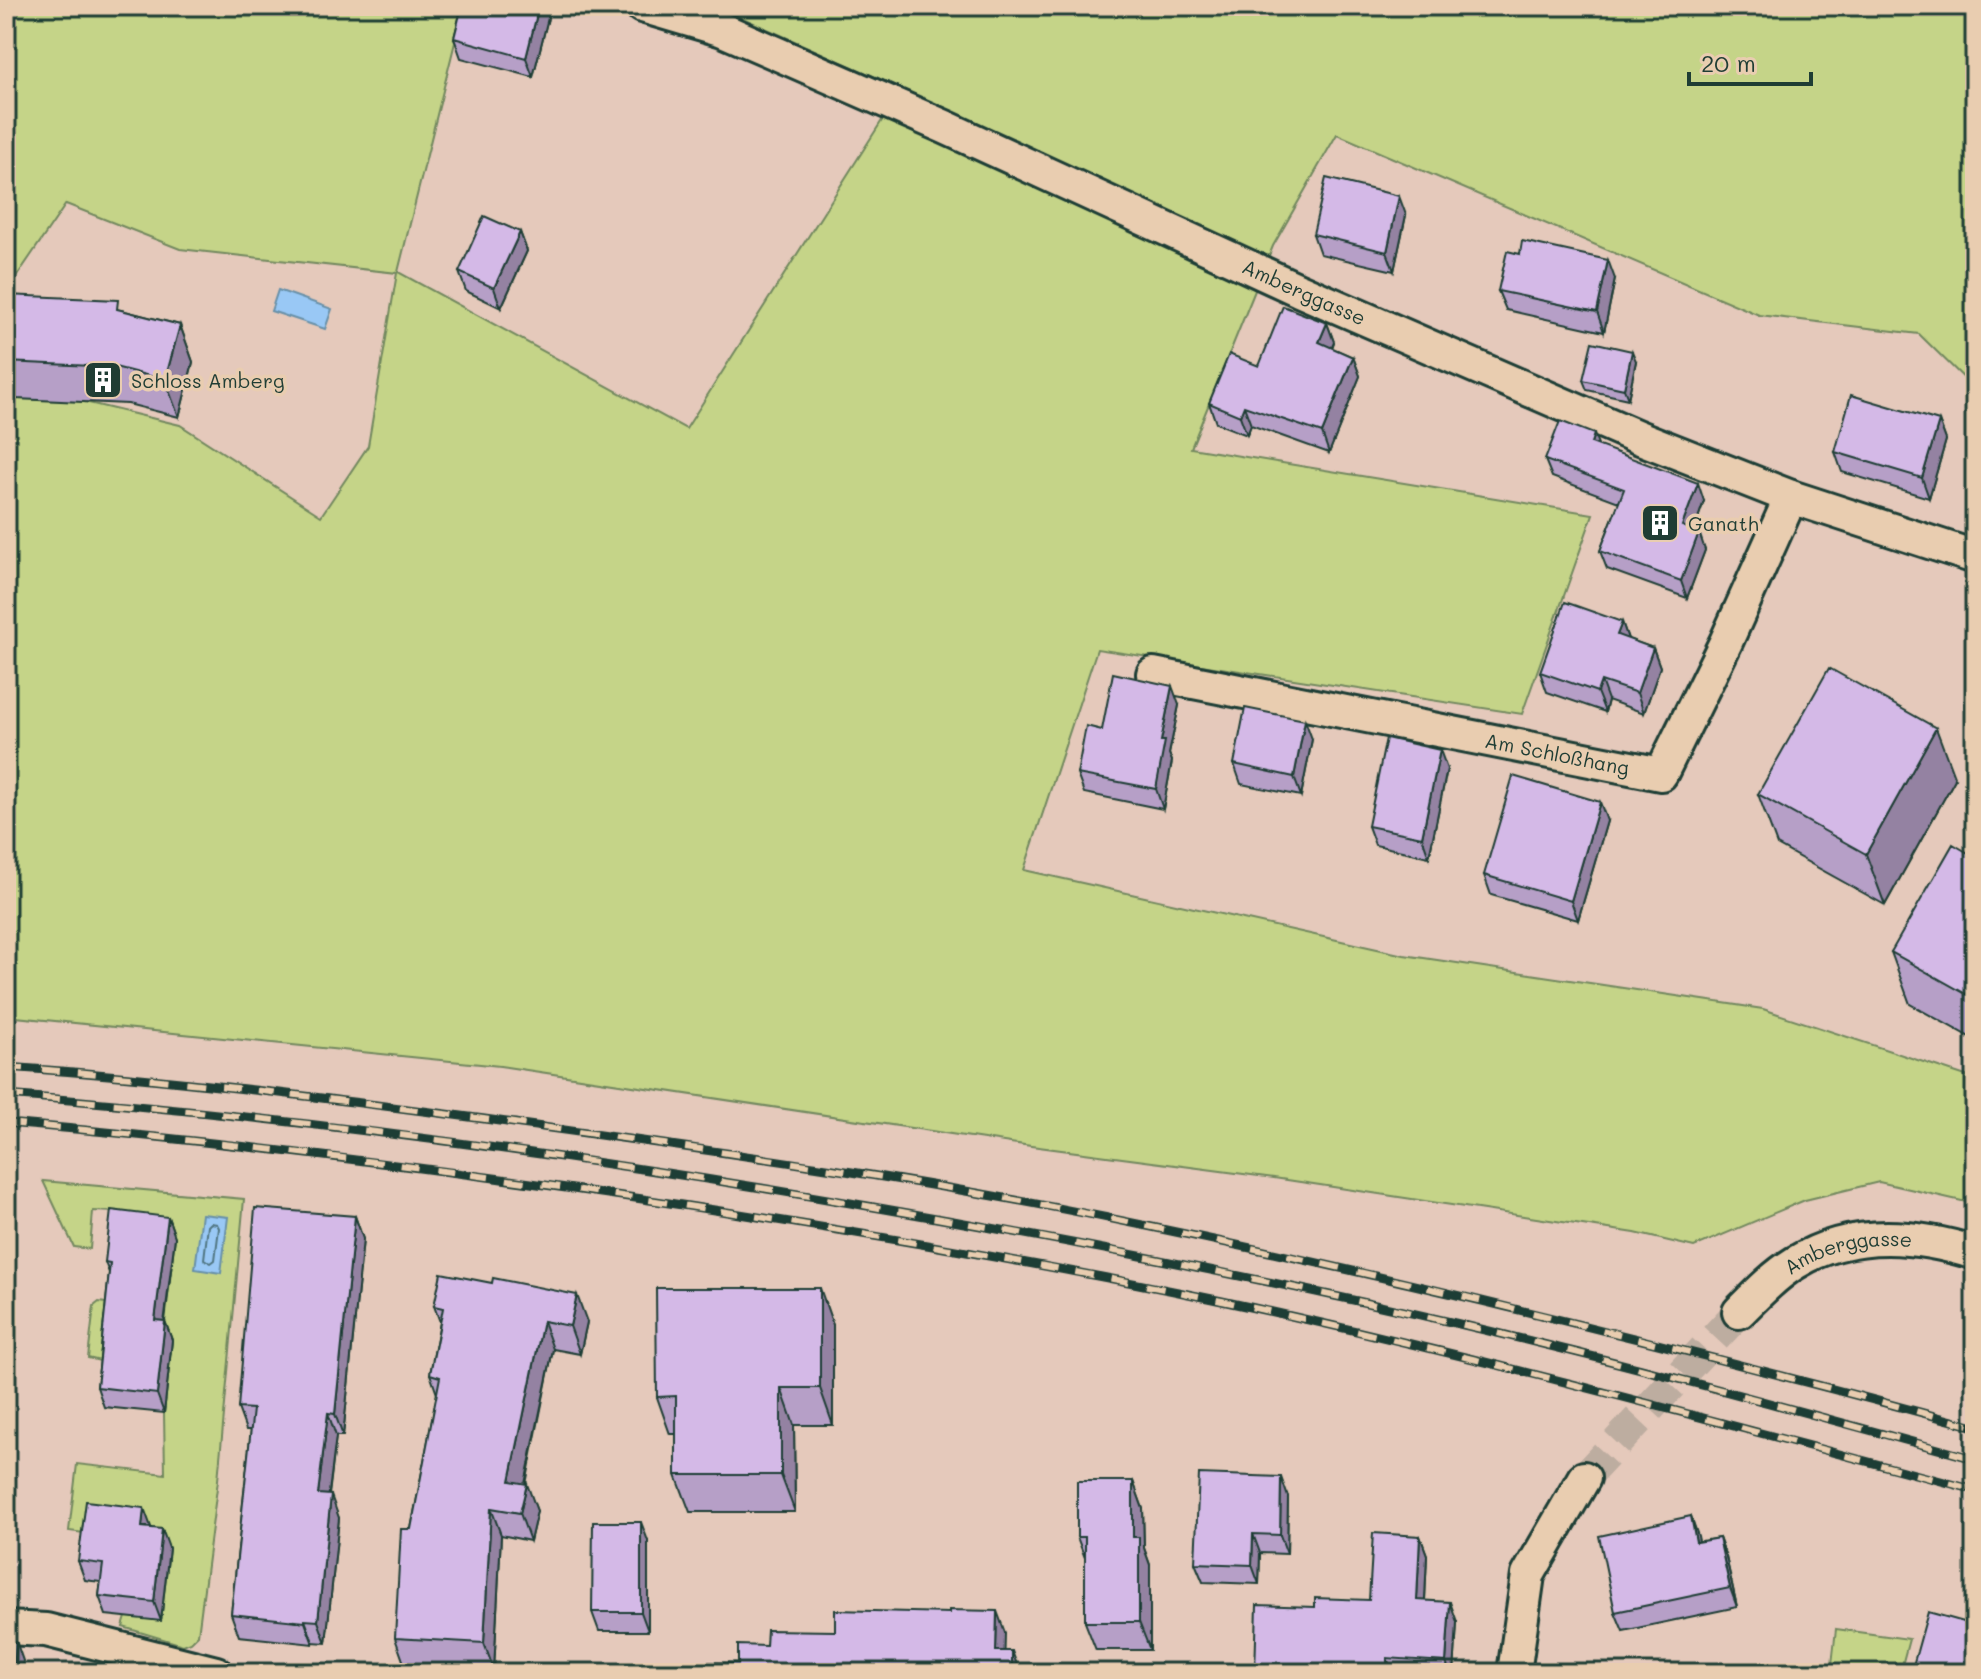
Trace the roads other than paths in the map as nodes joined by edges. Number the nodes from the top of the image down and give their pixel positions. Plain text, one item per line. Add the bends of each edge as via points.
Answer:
1 (642, 6) edge
2 (1791, 497) junction
3 (1975, 557) edge
4 (1153, 674) dead end
5 (1975, 1253) edge
6 (1739, 1312) tunnel mouth
7 (1584, 1478) tunnel mouth
8 (6, 1628) edge
9 (216, 1673) edge
10 (1514, 1673) edge

1 - 2 street, Amberggasse via 723,30 1299,290 1638,437
2 - 3 street, Amberggasse
2 - 4 street, Am Schloßhang via 1661,774
5 - 6 street, Amberggasse via 1916,1239 1869,1238 1828,1246 1794,1264
7 - 10 street via 1528,1575
8 - 9 street via 46,1630

